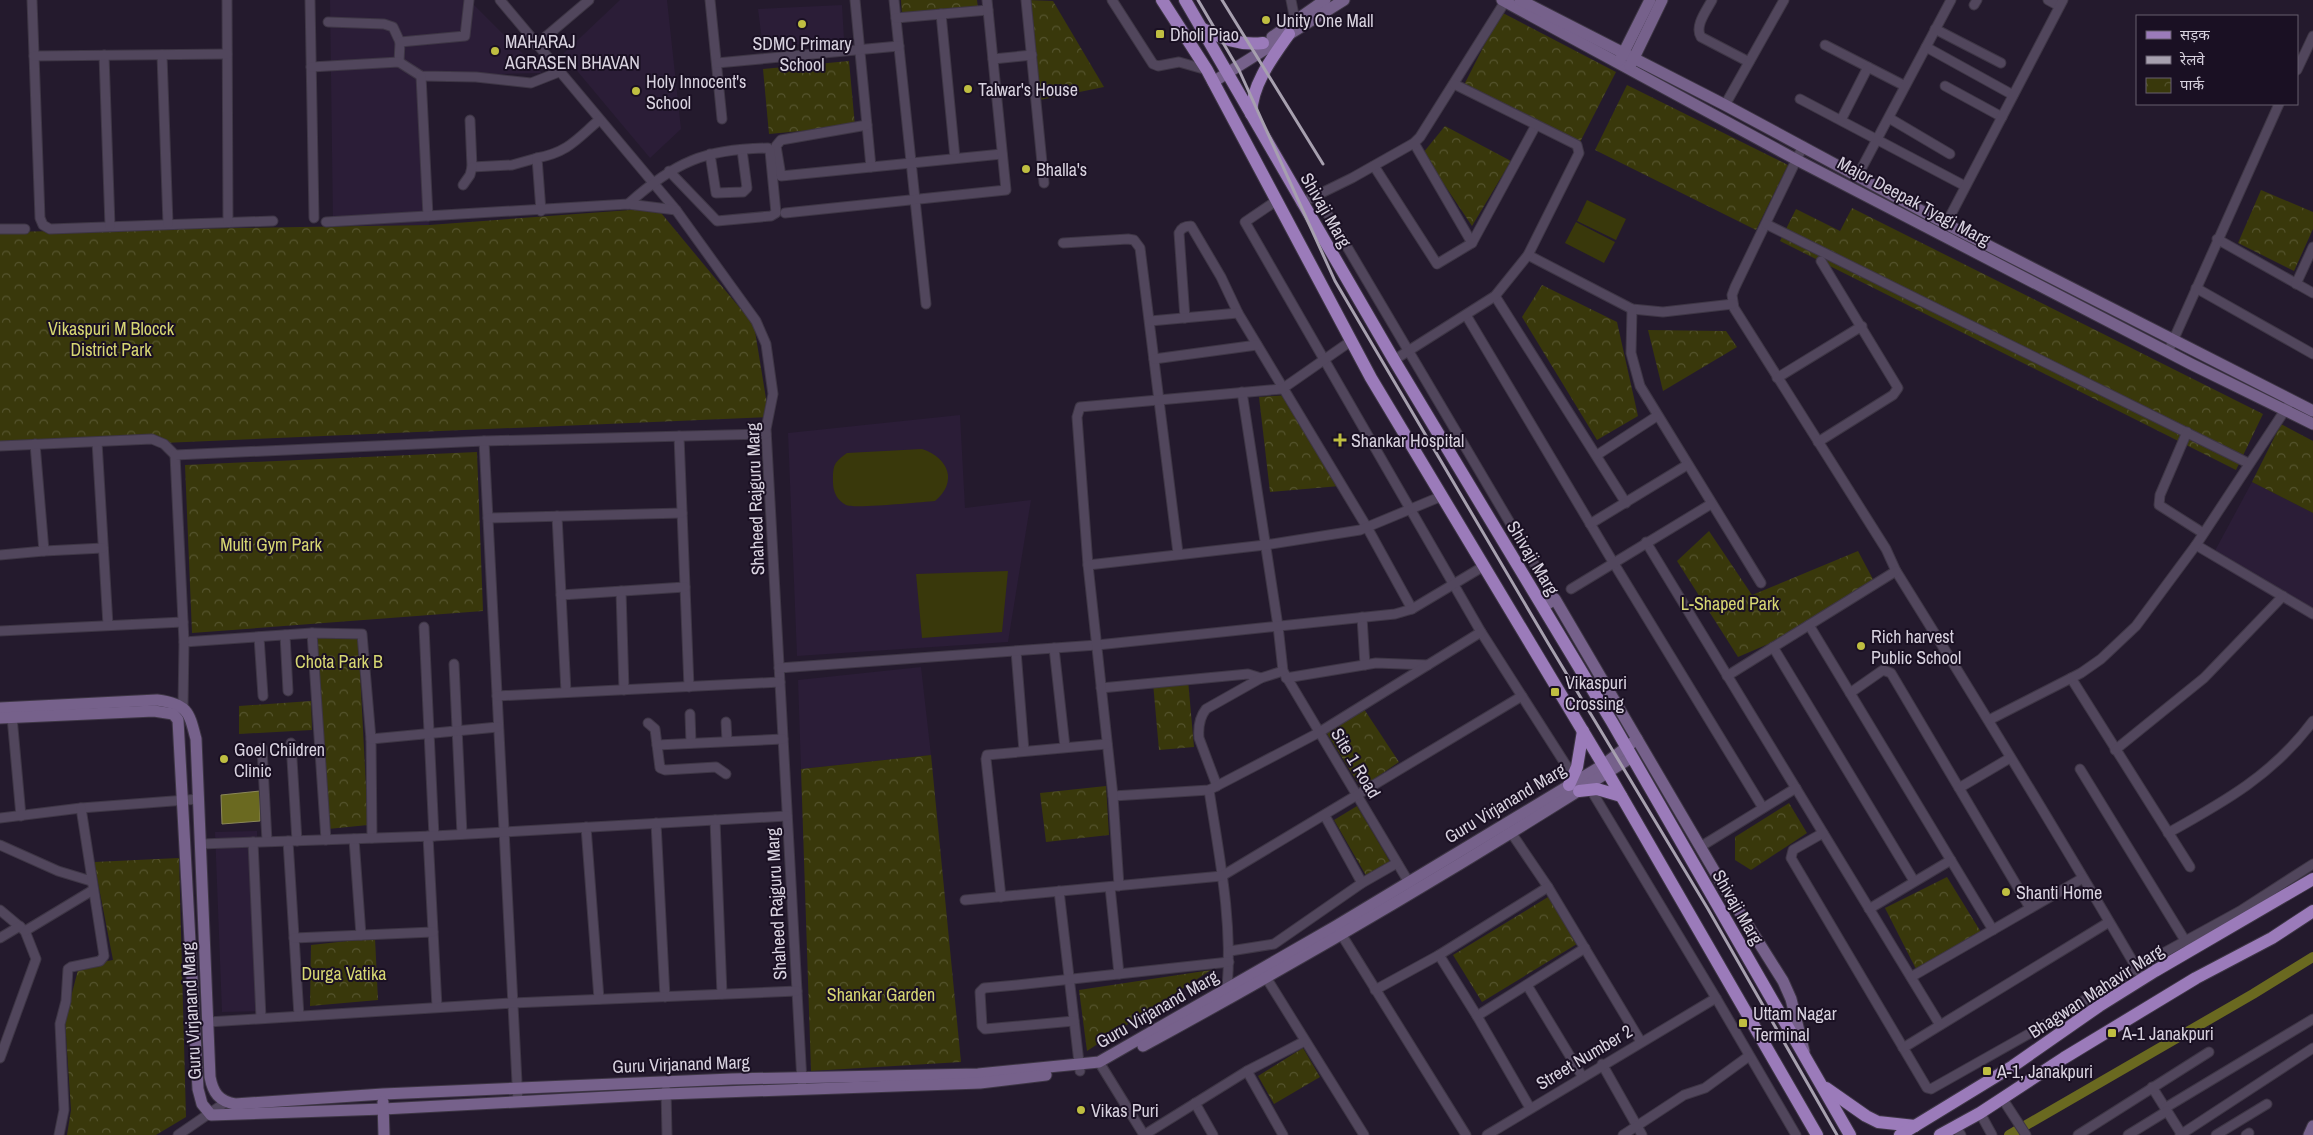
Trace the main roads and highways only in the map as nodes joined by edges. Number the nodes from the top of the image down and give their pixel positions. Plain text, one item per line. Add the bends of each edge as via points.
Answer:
1 (1162, 0) edge
2 (1185, 0) edge
3 (1201, 28) junction
4 (1288, 34) road end
5 (1263, 43) road end
6 (1251, 114) junction
7 (1583, 731) junction
8 (1621, 796) junction
9 (2313, 879) edge
10 (2313, 911) edge
11 (1822, 1085) junction
12 (1915, 1126) junction
13 (1958, 1130) edge
14 (1817, 1135) edge
15 (1850, 1135) edge
16 (1900, 1135) edge
17 (1940, 1135) edge

1 - 7 main road via 1210,76 1351,341
2 - 3 main road, Shivaji Marg
3 - 5 main road via 1242,44
3 - 6 main road, Shivaji Marg
4 - 6 main road via 1263,75 1253,97
6 - 11 main road, Shivaji Marg
7 - 8 main road
7 - 8 main road via 1577,767 1578,785
8 - 14 main road
9 - 12 main road, Bhagwan Mahavir Marg via 2140,974 2013,1066
10 - 13 main road via 2272,938 2188,983 2002,1098
11 - 12 main road via 1878,1122
11 - 15 main road, Shivaji Marg
12 - 16 main road, Bhagwan Mahavir Marg
13 - 17 main road

